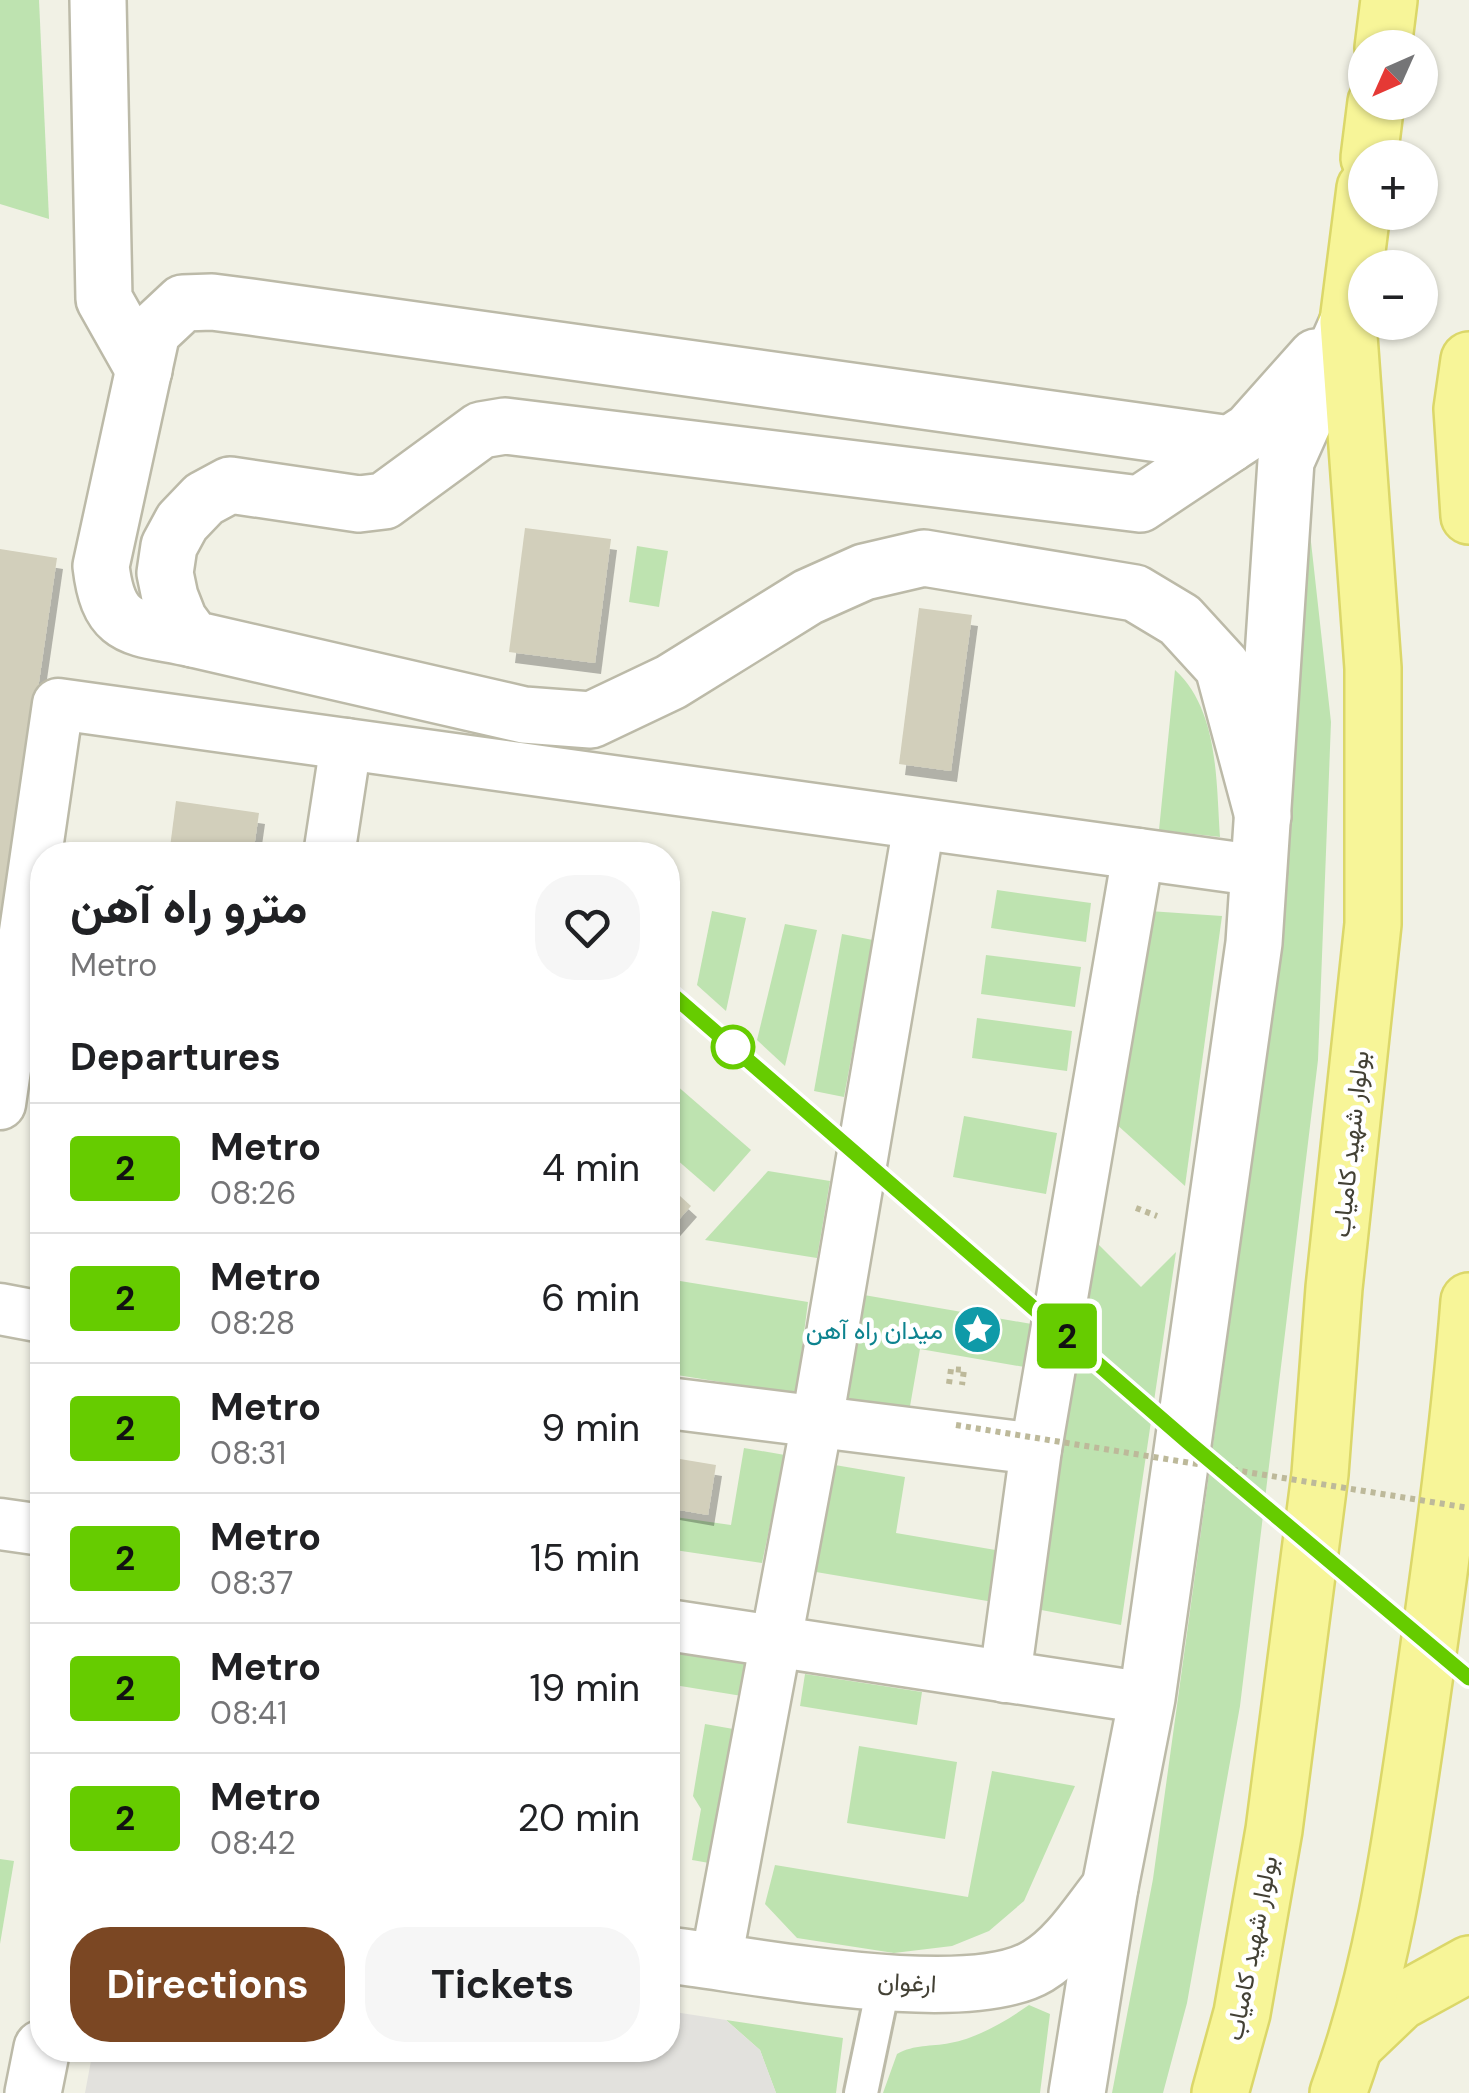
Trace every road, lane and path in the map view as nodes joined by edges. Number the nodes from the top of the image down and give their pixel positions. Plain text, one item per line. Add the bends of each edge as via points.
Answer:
1 (98, 0) edge
2 (1389, 0) edge
3 (1385, 30) edge
4 (1348, 322) joint
5 (1349, 340) edge
6 (1469, 360) edge
7 (144, 370) junction
8 (1230, 444) junction
9 (1469, 516) edge
10 (193, 640) junction
11 (346, 744) junction
12 (1263, 816) junction
13 (919, 824) junction
14 (38, 842) edge
15 (332, 842) edge
16 (1138, 854) junction
17 (1261, 871) junction
18 (30, 897) edge
19 (0, 1104) edge
20 (1469, 1301) edge
21 (0, 1309) edge
22 (30, 1314) edge
23 (680, 1405) edge
24 (817, 1422) junction
25 (956, 1426) dead end
26 (1036, 1450) junction
27 (1469, 1508) edge
28 (0, 1524) edge
29 (30, 1528) edge
30 (1441, 1566) junction
31 (680, 1627) edge
32 (1469, 1638) edge
33 (776, 1642) junction
34 (1005, 1677) junction
35 (1147, 1698) junction
36 (1110, 1887) junction
37 (692, 1958) edge
38 (1469, 1964) edge
39 (884, 1982) junction
40 (39, 2062) edge
41 (1347, 2068) edge
42 (33, 2093) edge
43 (861, 2093) edge
44 (1077, 2093) edge
45 (1220, 2093) edge

1 - 7 street via 104,299
2 - 3 main road
4 - 8 street
4 - 12 street via 1286,462
5 - 45 main road, بولوار شهید کامیاب via 1374,668 1373,924 1320,1474 1274,1830 1242,2013
6 - 9 main road via 1462,409
7 - 8 street via 152,332 184,304 212,302
7 - 10 street via 101,566 104,596 114,616 132,625
8 - 10 street via 1140,504 505,426 481,430 384,501 359,504 230,485 204,498 169,546 165,574 179,620
10 - 12 street via 524,714 592,720 671,682 808,597 864,572 924,558 943,561 1135,593 1180,620 1223,667
11 - 13 street
11 - 14 street via 58,704
11 - 15 street
12 - 17 street
13 - 16 street
13 - 24 street
16 - 17 street
16 - 26 street
17 - 35 street
18 - 19 street
20 - 30 main road
21 - 22 street
23 - 24 street
24 - 26 street
24 - 33 street
25 - 27 path, bridge
26 - 34 street
28 - 29 street
30 - 32 main road
30 - 41 main road via 1402,1846
31 - 33 street
33 - 34 street
33 - 37 street
34 - 35 street
35 - 36 street
36 - 39 street, ارغوان via 1040,1965 1010,1978 937,1986
36 - 44 street
37 - 39 street, ارغوان
38 - 41 main road via 1400,2002
39 - 43 lane
40 - 42 street

